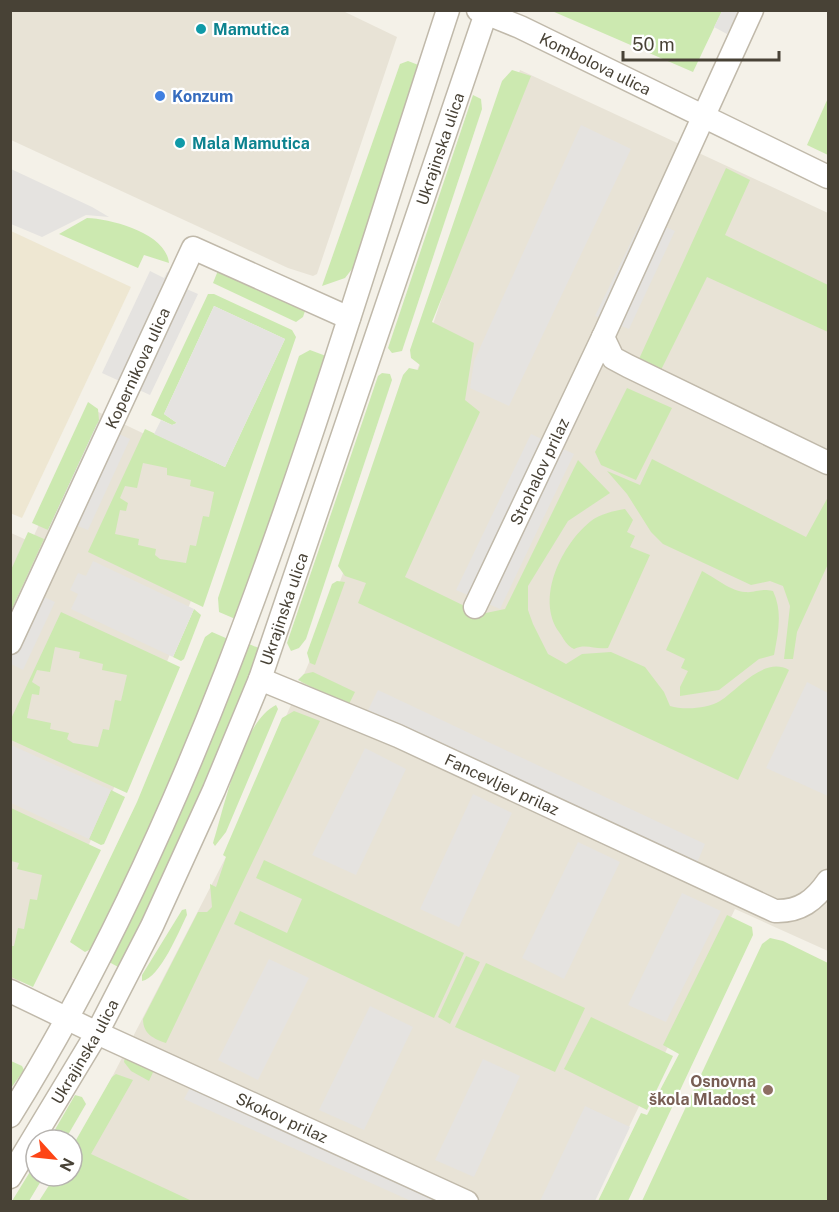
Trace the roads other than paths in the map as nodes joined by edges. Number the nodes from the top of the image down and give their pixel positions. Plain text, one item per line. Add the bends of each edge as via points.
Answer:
1 (448, 10) edge
2 (752, 10) edge
3 (484, 11) edge
4 (703, 117) junction
5 (828, 177) edge
6 (349, 318) junction
7 (603, 337) junction
8 (828, 463) edge
9 (475, 607) dead end
10 (10, 643) edge
11 (260, 679) junction
12 (828, 880) edge
13 (10, 991) edge
14 (67, 1019) junction
15 (97, 1033) junction
16 (10, 1116) edge
17 (10, 1177) edge
18 (467, 1202) edge

1 - 6 street, Ukrajinska ulica
2 - 4 street
3 - 4 street, Kombolova ulica
3 - 11 street, Ukrajinska ulica
4 - 5 street, Kombolova ulica
4 - 7 street, Strohalov prilaz
6 - 10 street, Kopernikova ulica via 193,248
6 - 14 street, Ukrajinska ulica via 242,635 186,776 123,915
7 - 8 street via 613,358 627,366
7 - 9 street, Strohalov prilaz
11 - 12 street, Fancevljev prilaz via 398,736 775,911 790,912 805,905
11 - 15 street, Ukrajinska ulica via 162,906
13 - 14 street
14 - 15 street, Skokov prilaz
14 - 16 street, Ukrajinska ulica
15 - 17 street, Ukrajinska ulica
15 - 18 street, Skokov prilaz

